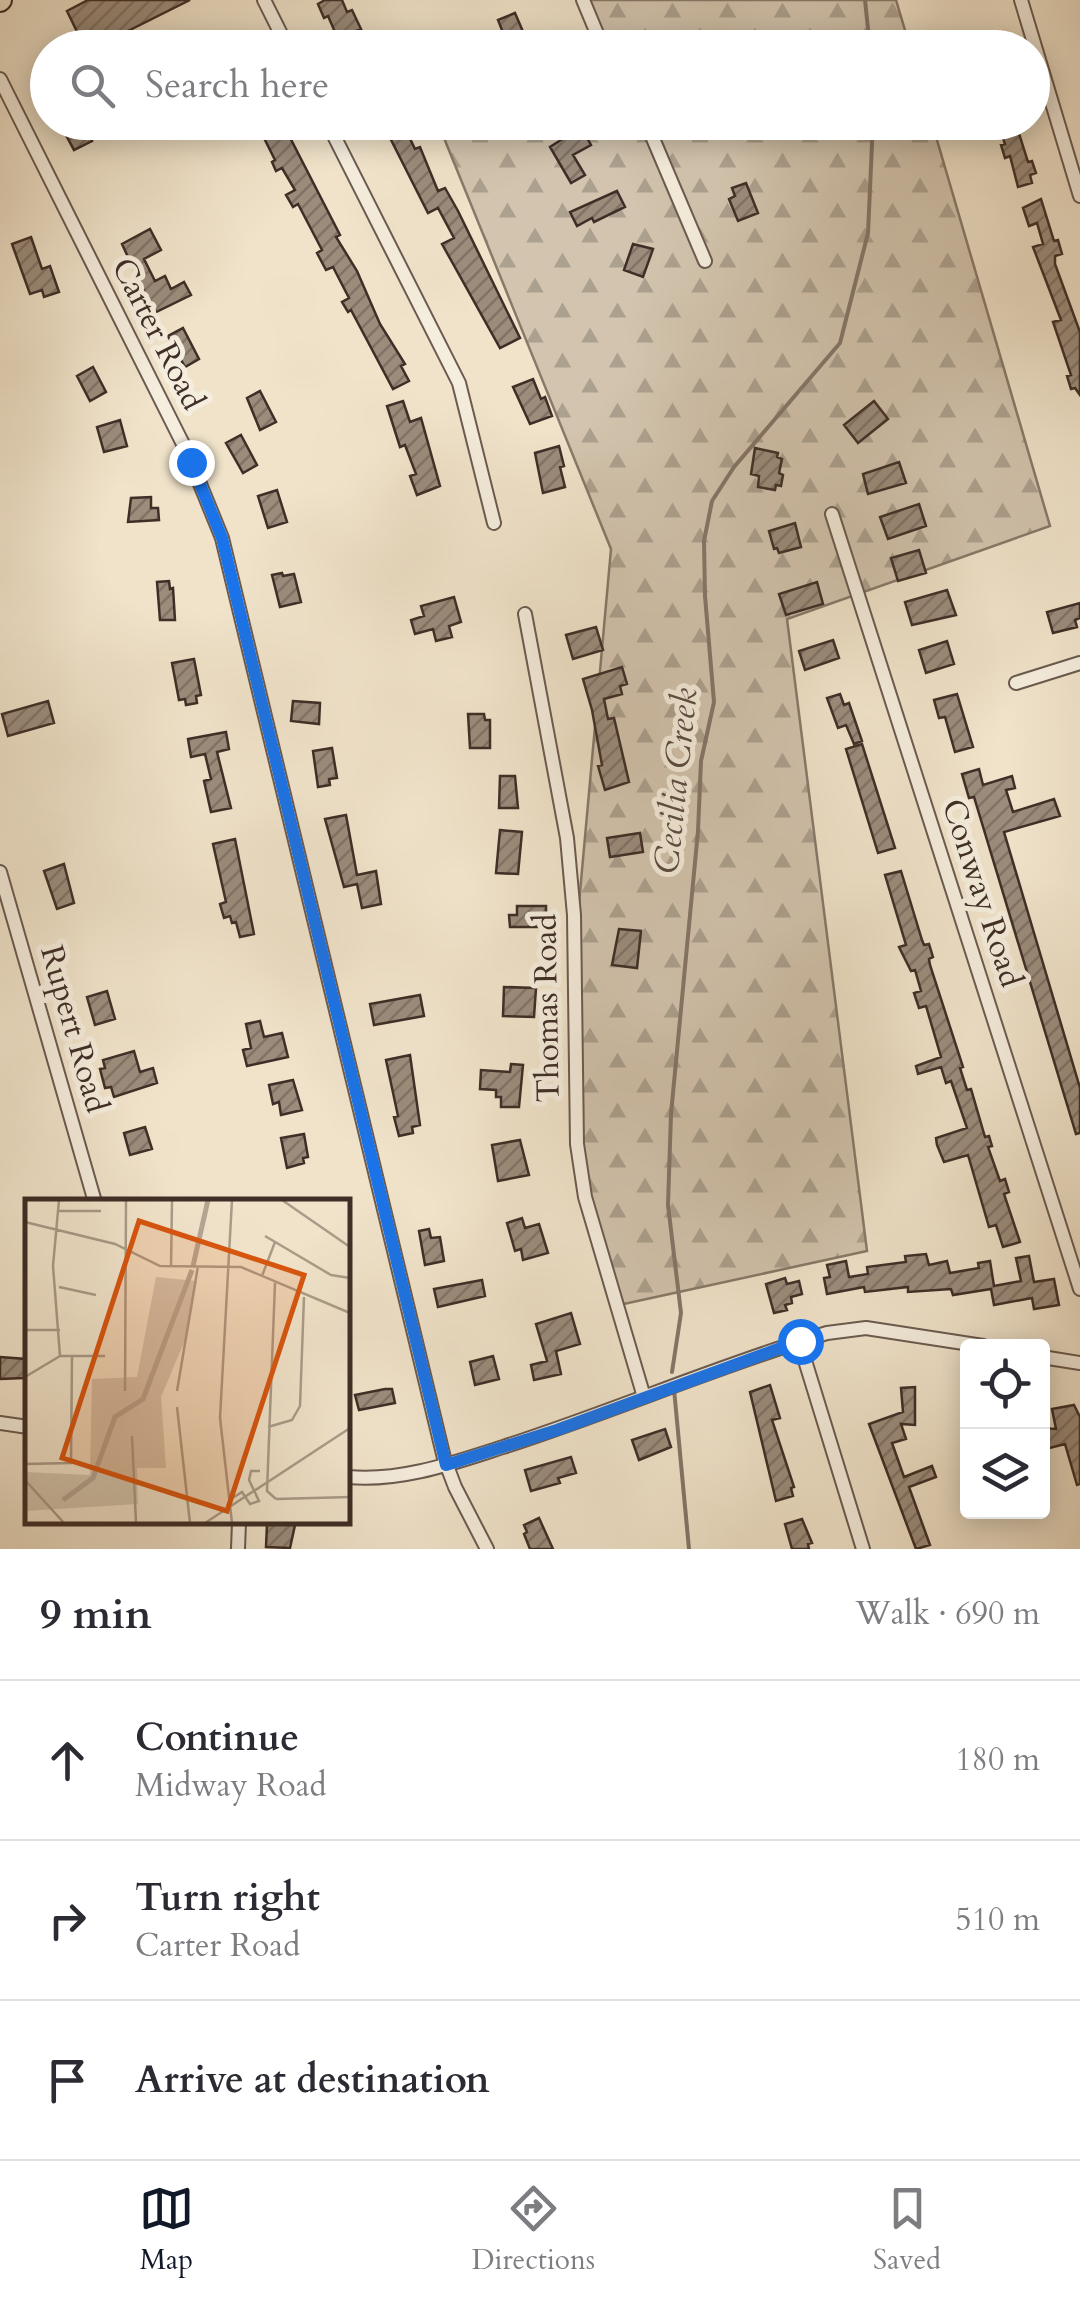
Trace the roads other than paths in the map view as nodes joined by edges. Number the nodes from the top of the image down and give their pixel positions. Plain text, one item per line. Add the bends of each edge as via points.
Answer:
1 (264, 0) edge
2 (582, 0) edge
3 (1021, 0) edge
4 (279, 30) edge
5 (595, 30) edge
6 (1030, 30) edge
7 (0, 79) edge
8 (1050, 96) edge
9 (30, 139) edge
10 (31, 140) edge
11 (337, 140) edge
12 (654, 140) edge
13 (1080, 196) edge
14 (705, 261) dead end
15 (832, 514) dead end
16 (494, 523) dead end
17 (525, 614) dead end
18 (1080, 663) edge
19 (1016, 683) dead end
20 (0, 872) edge
21 (94, 1199) edge
22 (1080, 1288) edge
23 (800, 1341) junction
24 (960, 1342) edge
25 (1050, 1357) edge
26 (1080, 1363) edge
27 (644, 1397) junction
28 (0, 1423) edge
29 (25, 1427) edge
30 (446, 1465) junction
31 (350, 1476) edge
32 (239, 1524) edge
33 (238, 1549) edge
34 (488, 1549) edge
35 (863, 1549) edge

1 - 4 street
2 - 5 street
3 - 6 street
7 - 9 street, Carter Road
8 - 13 street
10 - 30 street, Carter Road via 187,452 222,538
11 - 16 street via 459,383
12 - 14 street
15 - 22 street, Conway Road
17 - 27 street, Thomas Road via 567,838 584,1197
18 - 19 street
20 - 21 street, Rupert Road
23 - 24 street via 866,1328
23 - 27 street
23 - 35 street
25 - 26 street
27 - 30 street
28 - 29 street
30 - 31 street
30 - 34 street, Carter Road
32 - 33 street

